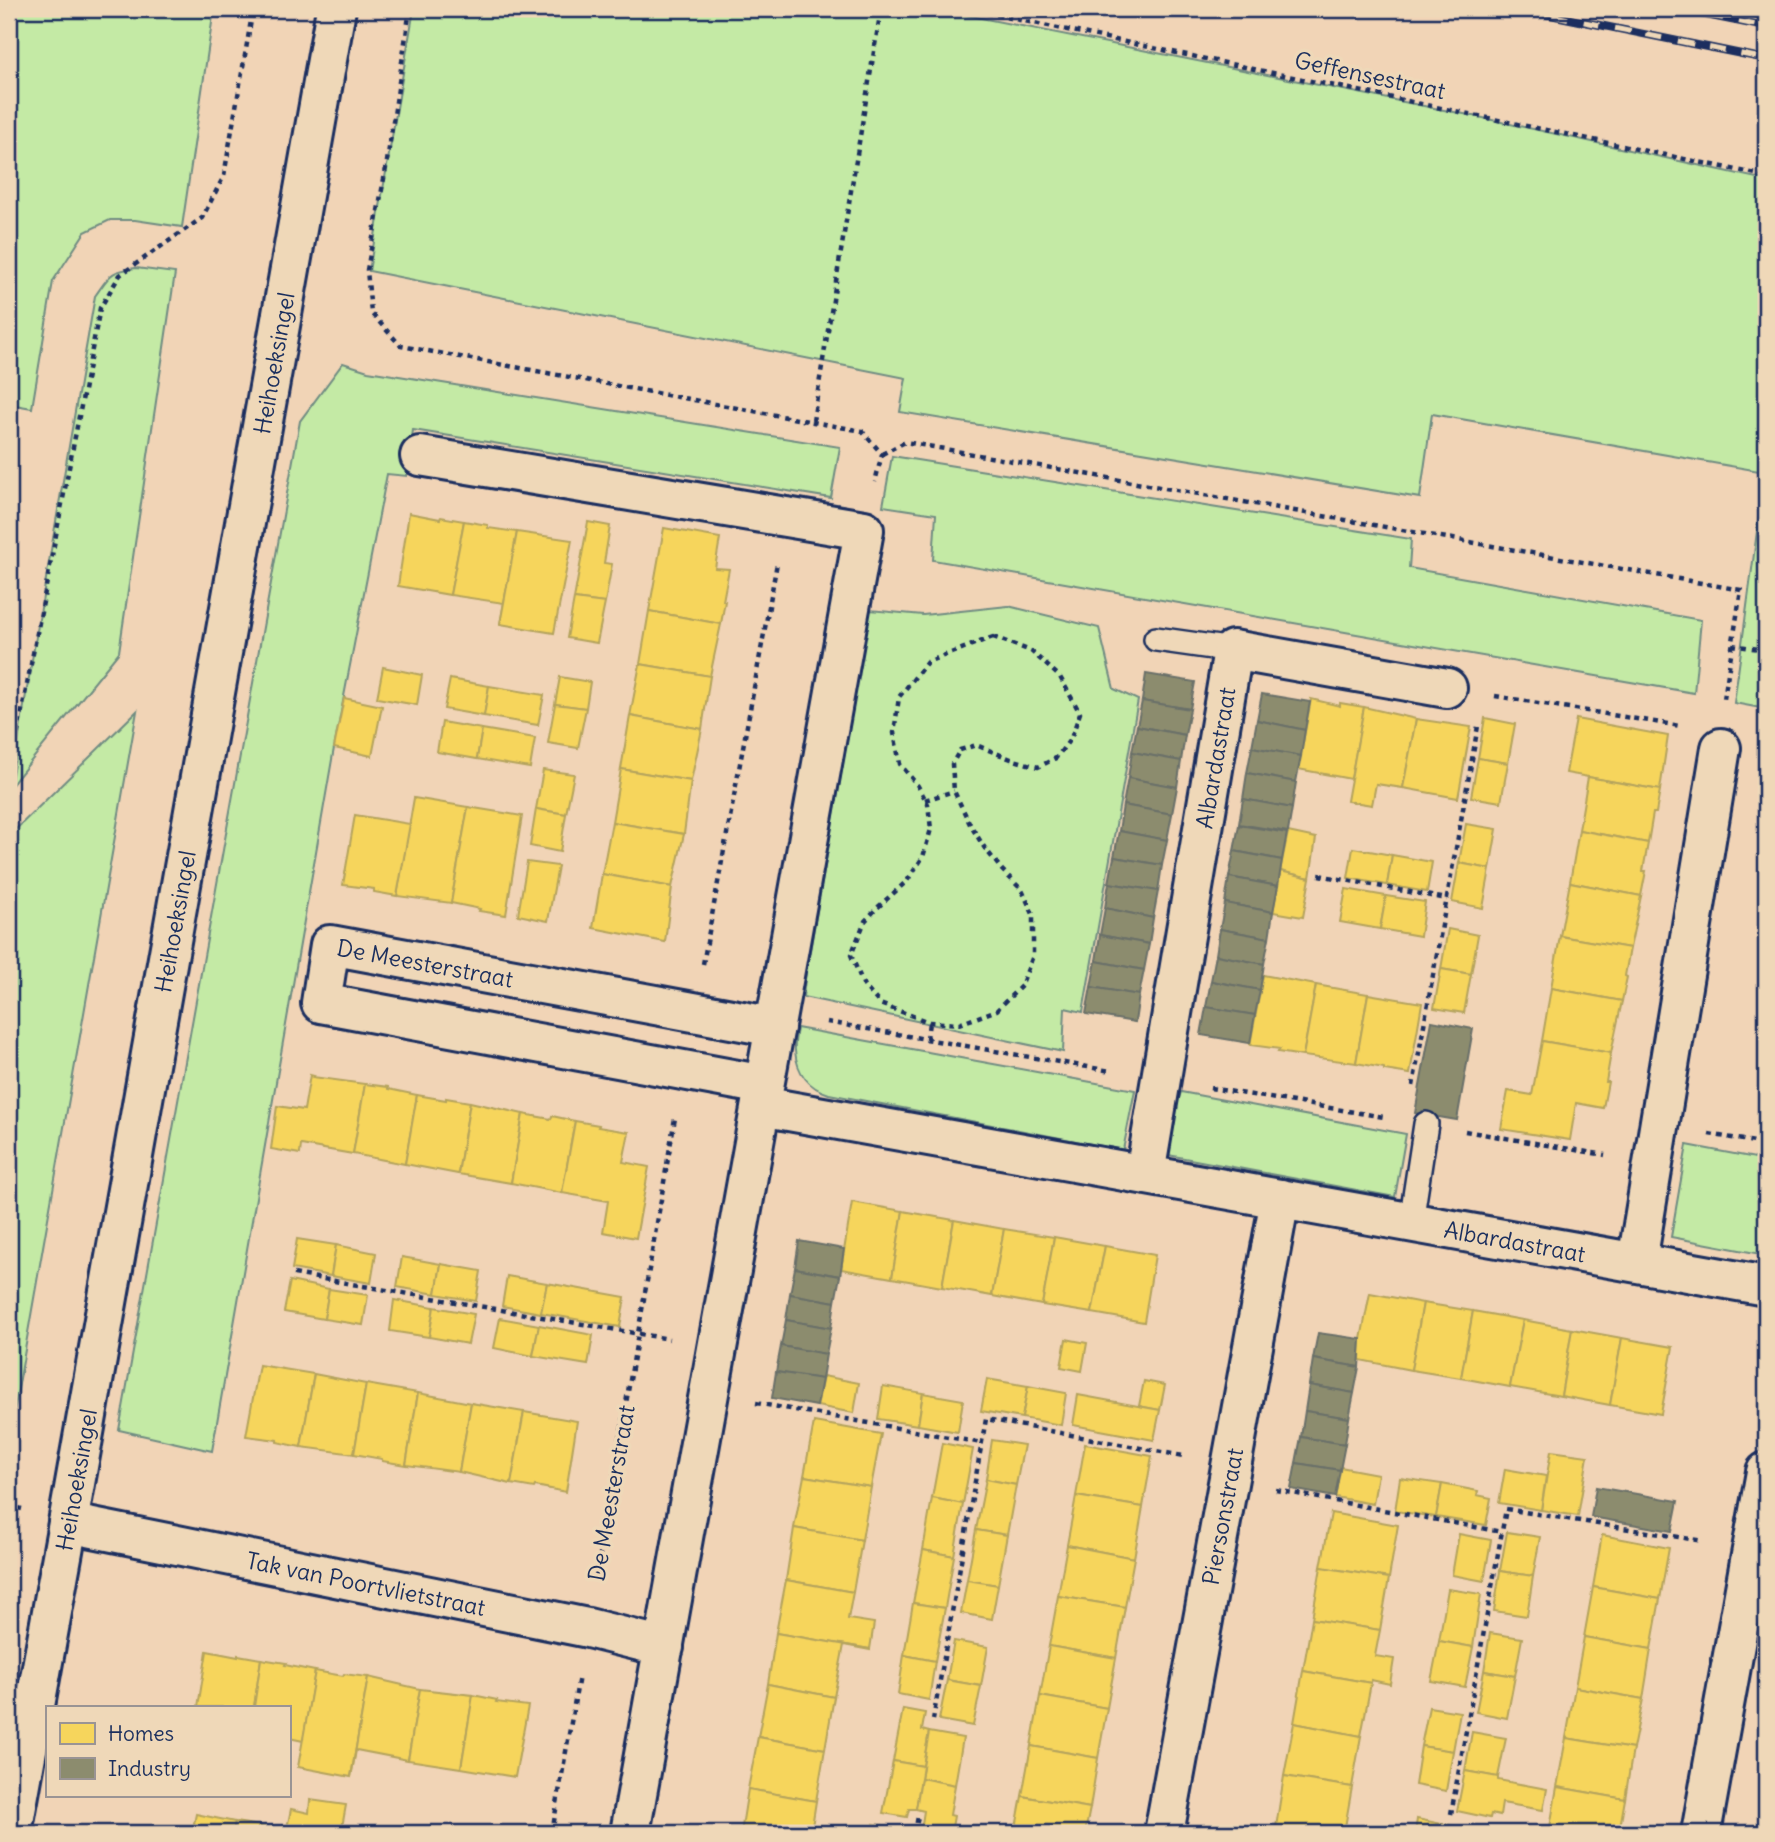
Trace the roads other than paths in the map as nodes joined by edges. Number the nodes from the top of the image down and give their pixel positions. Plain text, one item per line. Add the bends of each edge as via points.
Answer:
1 (336, 9) edge
2 (419, 456) dead end
3 (1156, 639) dead end
4 (1233, 650) junction
5 (1447, 688) road end
6 (1707, 738) road end
7 (776, 1020) junction
8 (763, 1096) junction
9 (1417, 1123) road end
10 (1145, 1174) junction
11 (1280, 1199) junction
12 (1411, 1222) junction
13 (1637, 1262) junction
14 (1766, 1286) edge
15 (1766, 1472) edge
16 (68, 1523) junction
17 (664, 1647) junction
18 (12, 1833) edge
19 (630, 1833) edge
20 (1164, 1833) edge
21 (1701, 1833) edge

1 - 16 street, Heihoeksingel
2 - 7 street via 864,530
3 - 4 lane
4 - 5 street
4 - 10 street, Albardastraat
6 - 13 street via 1660,1125
7 - 8 street
7 - 8 street, De Meesterstraat via 694,1012 330,945 321,1003 683,1070
8 - 10 street, Albardastraat
8 - 17 street
9 - 12 lane
10 - 11 street, Albardastraat
11 - 12 street, Albardastraat
11 - 20 street, Piersonstraat
12 - 13 street, Albardastraat
13 - 14 street, Albardastraat
15 - 21 street
16 - 17 street, Tak van Poortvlietstraat
16 - 18 street, Heihoeksingel
17 - 19 street

